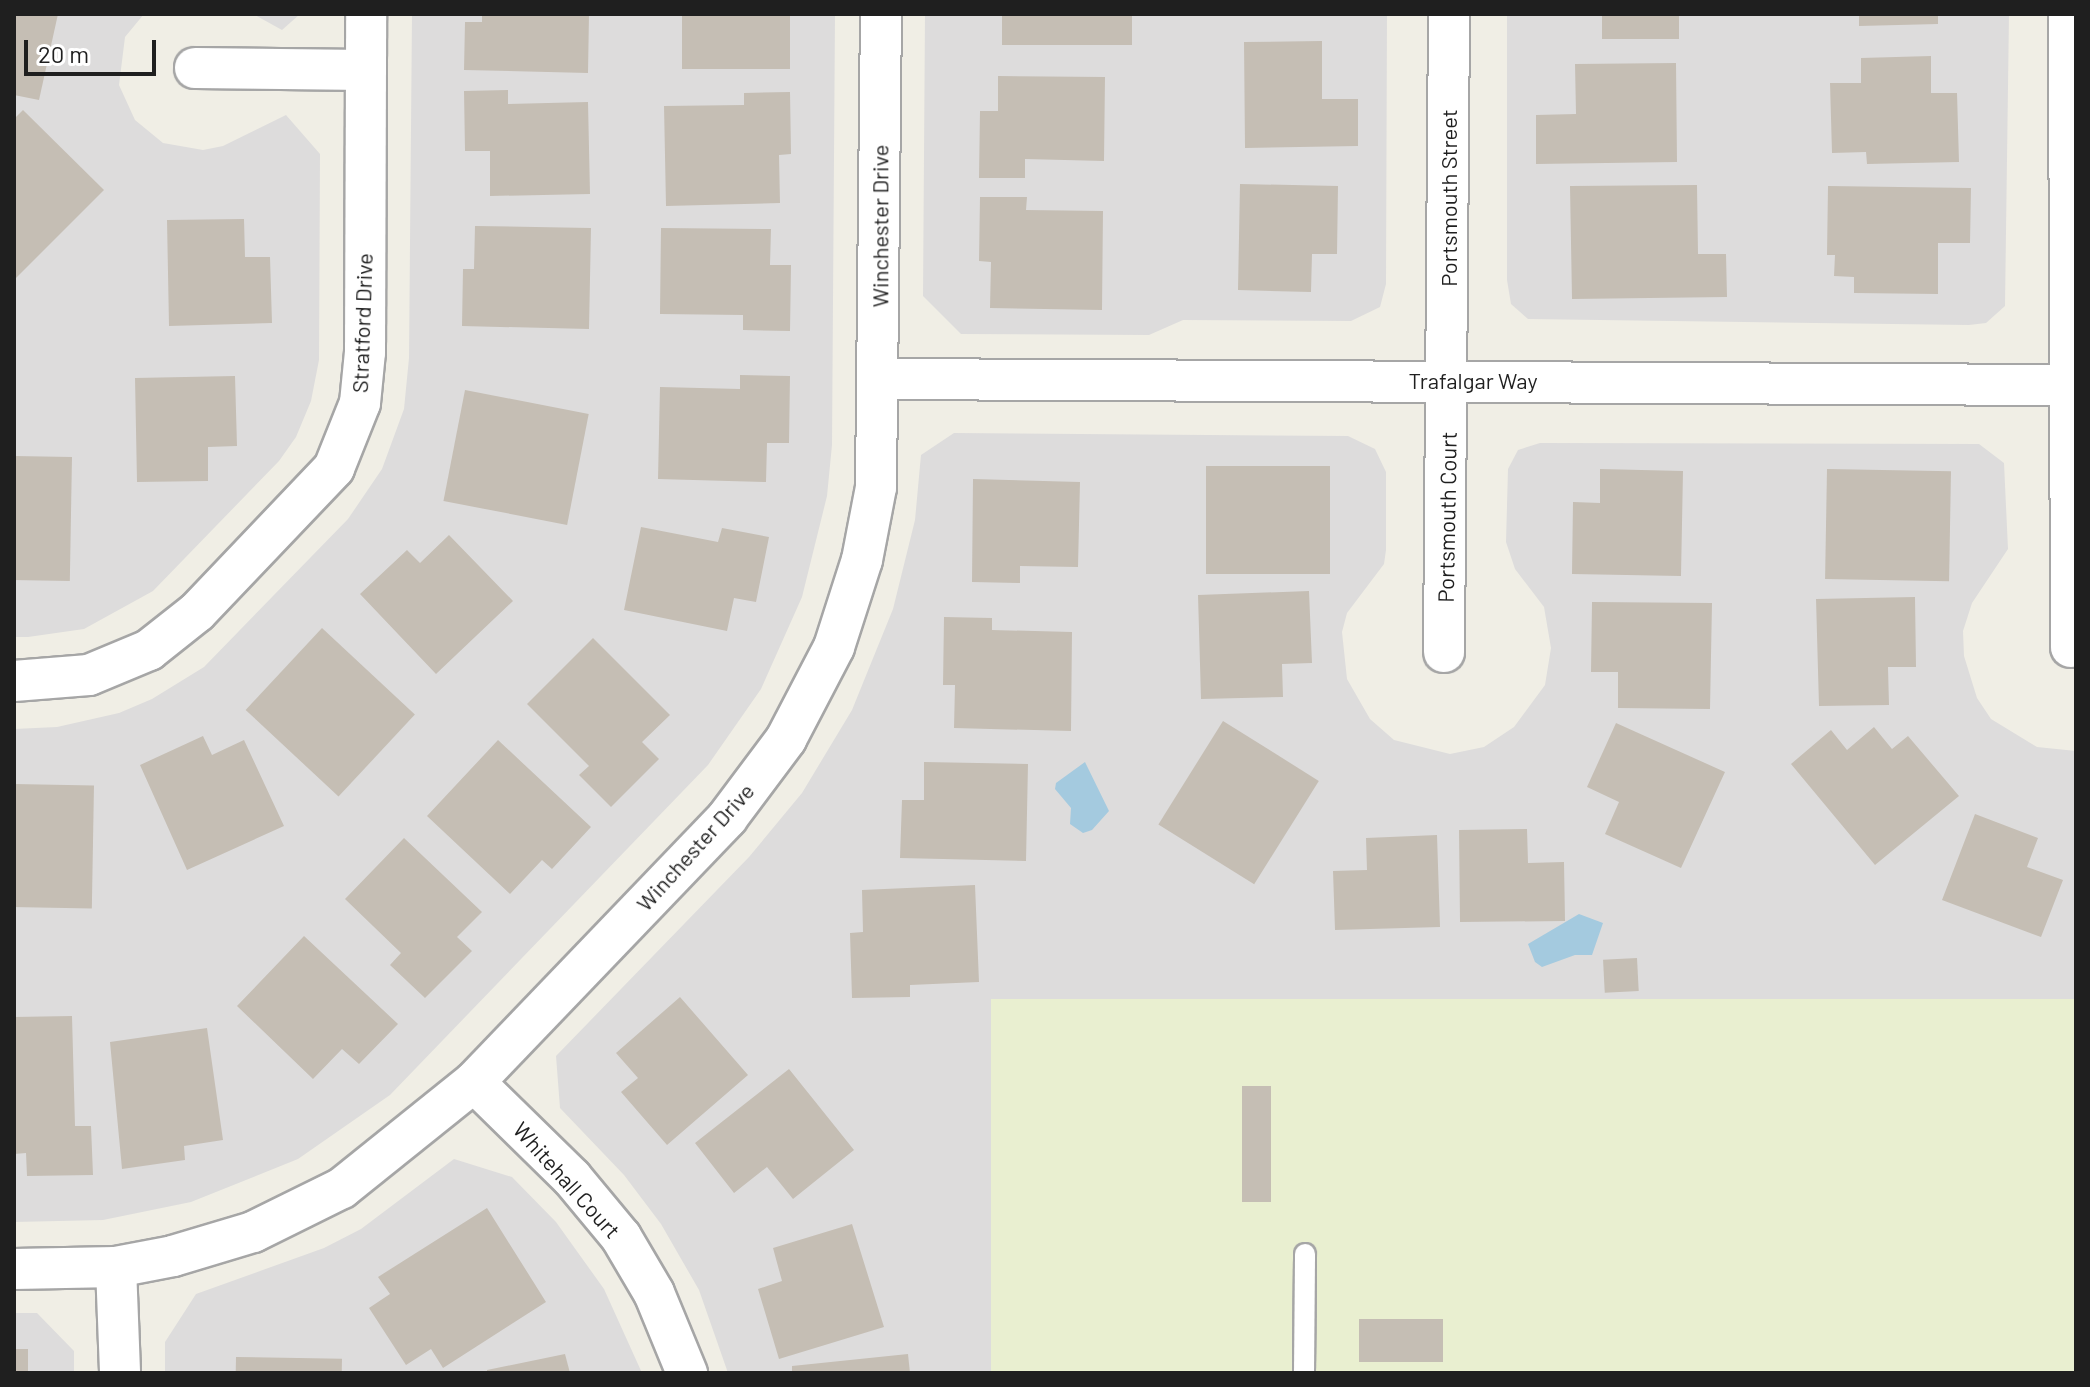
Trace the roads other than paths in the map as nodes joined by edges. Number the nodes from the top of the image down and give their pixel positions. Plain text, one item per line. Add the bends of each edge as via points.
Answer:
1 (366, 14) edge
2 (881, 14) edge
3 (1449, 14) edge
4 (2069, 14) edge
5 (195, 68) dead end
6 (366, 70) junction
7 (879, 379) junction
8 (1448, 382) junction
9 (2067, 385) junction
10 (2071, 647) dead end
11 (1444, 652) dead end
12 (14, 681) edge
13 (474, 1082) junction
14 (1305, 1254) dead end
15 (116, 1267) junction
16 (14, 1269) edge
17 (120, 1373) edge
18 (687, 1373) edge
19 (1304, 1373) edge

1 - 6 street, Stratford Drive
2 - 7 street, Winchester Drive
3 - 8 street, Portsmouth Street
4 - 9 street
5 - 6 street
6 - 12 street, Stratford Drive via 365,352 360,403 334,468 197,612 149,650 89,675
7 - 8 street, Trafalgar Way
7 - 13 street, Winchester Drive via 876,487 862,560 834,647 786,739 727,818
8 - 9 street, Trafalgar Way
8 - 11 street, Portsmouth Court
9 - 10 street
13 - 15 street, Winchester Drive via 342,1188 253,1232
13 - 18 street, Whitehall Court via 572,1178 621,1237 654,1293
14 - 19 lane
15 - 16 street, Winchester Drive
15 - 17 street

